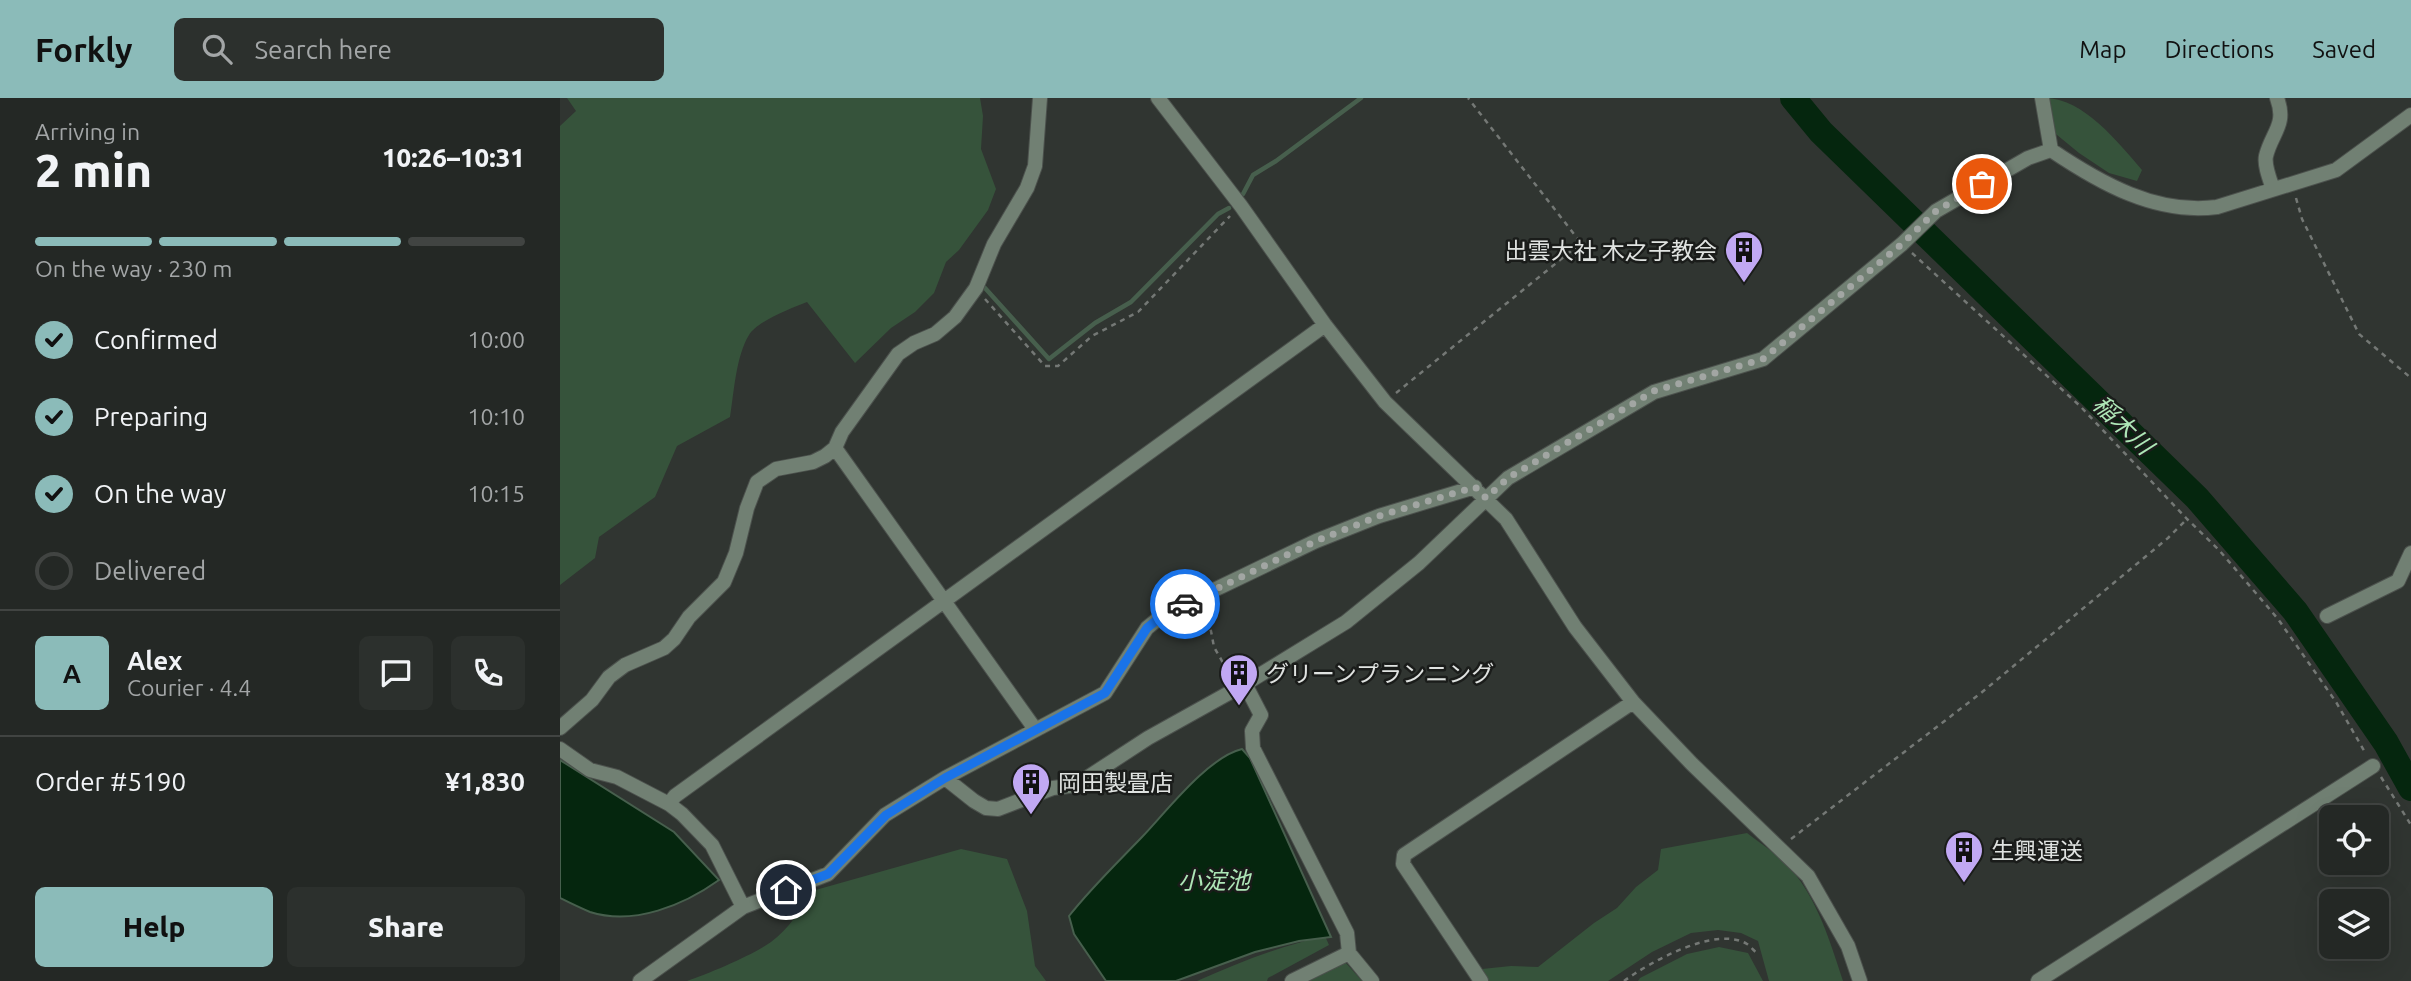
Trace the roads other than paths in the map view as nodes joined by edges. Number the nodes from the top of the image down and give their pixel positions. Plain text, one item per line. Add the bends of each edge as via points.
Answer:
1 (1040, 98) edge
2 (1158, 98) edge
3 (2042, 98) edge
4 (2277, 98) edge
5 (2411, 115) edge
6 (2051, 150) junction
7 (2273, 189) junction
8 (1325, 325) junction
9 (835, 448) junction
10 (1480, 492) junction
11 (2411, 553) edge
12 (944, 603) junction
13 (2327, 616) dead end
14 (1241, 686) junction
15 (1633, 702) junction
16 (560, 728) edge
17 (1035, 729) junction
18 (560, 749) edge
19 (2373, 766) road end
20 (945, 778) junction
21 (669, 804) junction
22 (743, 907) junction
23 (1349, 953) junction
24 (640, 981) edge
25 (1292, 981) edge
26 (1372, 981) edge
27 (1481, 981) edge
28 (1860, 981) edge
29 (2038, 981) edge

1 - 9 street via 1035,166 976,288 936,334 898,354
2 - 8 street
3 - 6 street
4 - 7 street via 2282,111 2278,131 2265,158
5 - 7 street via 2336,170
6 - 7 street via 2126,194 2174,206 2217,207
6 - 10 street via 2028,158 1936,211 1763,359 1654,391
8 - 10 street via 1385,402
8 - 12 street
9 - 12 street
9 - 16 street via 813,462 776,469 757,482 724,582 664,648 609,677 592,700
10 - 14 street via 1456,530 1419,564 1346,622
10 - 15 street via 1506,519 1575,627
10 - 17 street via 1379,516 1164,614 1147,628 1105,693
11 - 13 street via 2398,580
12 - 17 street
12 - 21 street
14 - 20 street via 1076,785 1054,788 998,809 974,802
14 - 23 street via 1261,715 1252,731 1253,748 1347,933
15 - 27 street via 1404,855 1403,864
15 - 28 street via 1808,876 1848,946
17 - 20 street
18 - 21 street via 590,770 617,777
19 - 29 street
20 - 22 street via 886,815 828,874
21 - 22 street via 712,845
22 - 24 street
23 - 25 street
23 - 26 street

